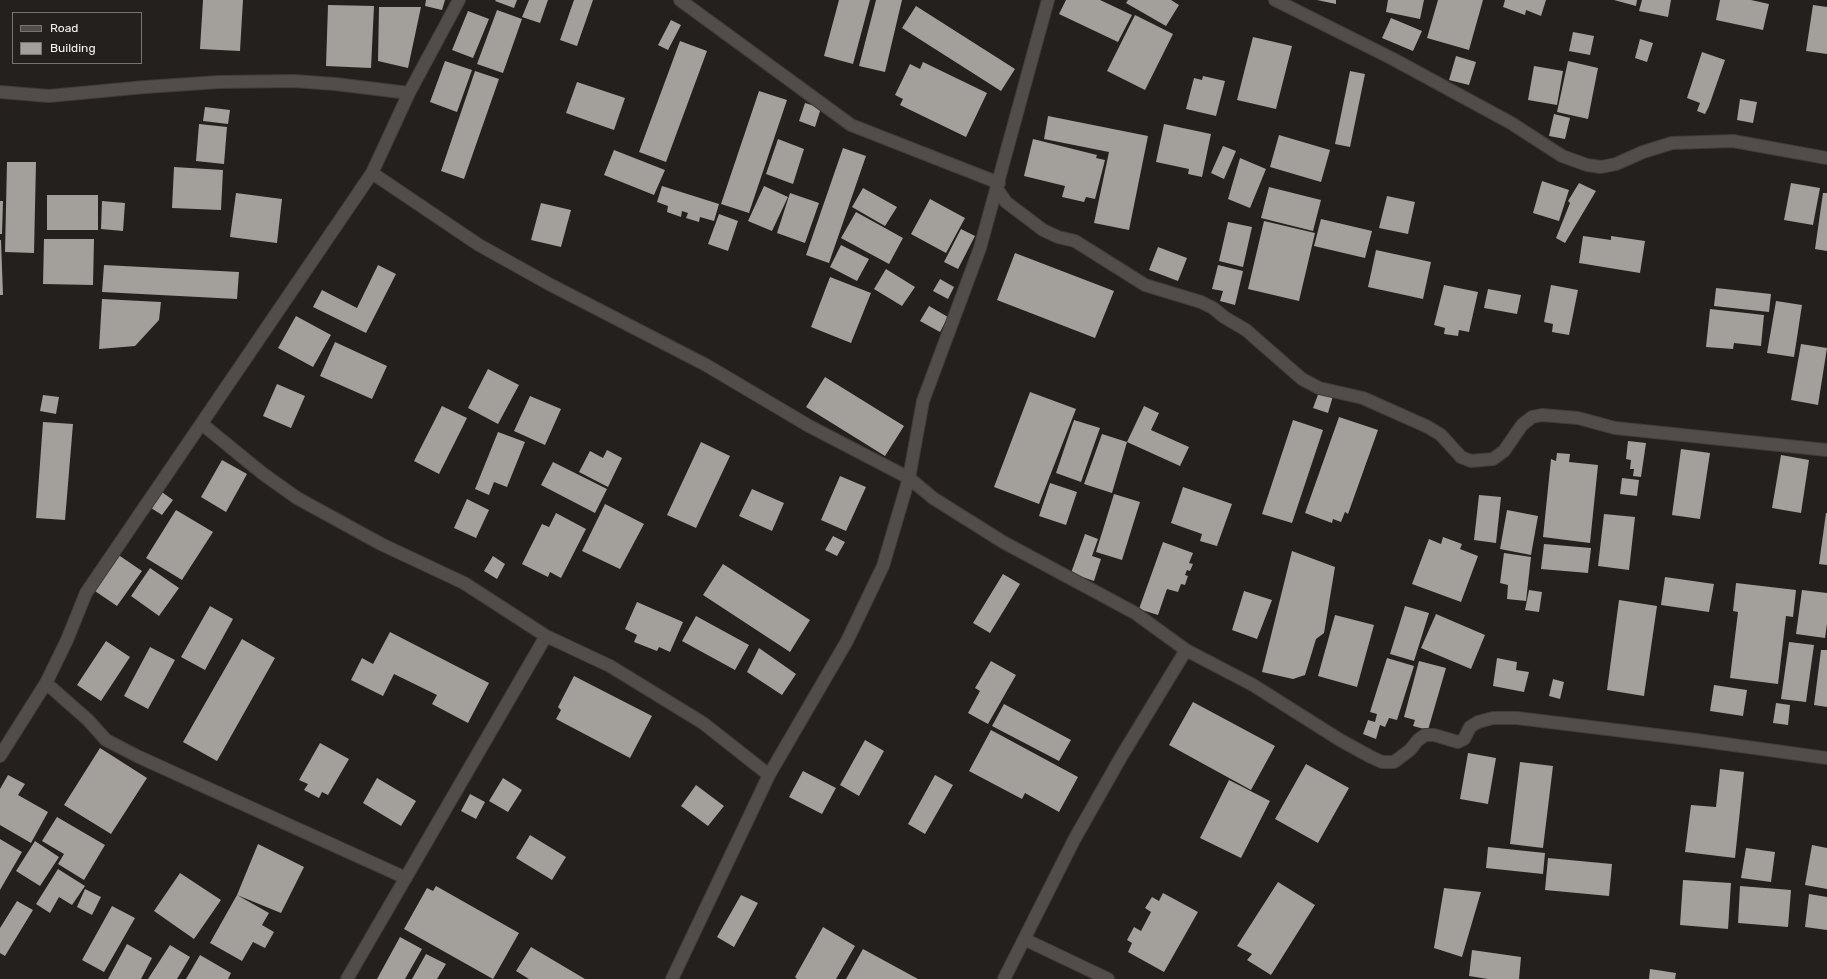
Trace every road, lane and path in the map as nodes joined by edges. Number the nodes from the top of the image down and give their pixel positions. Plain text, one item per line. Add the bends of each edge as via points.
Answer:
1 (460, 0) edge
2 (680, 0) edge
3 (1048, 0) edge
4 (1275, 0) edge
5 (0, 92) edge
6 (409, 93) junction
7 (1827, 158) edge
8 (372, 173) junction
9 (998, 186) junction
10 (202, 424) junction
11 (1827, 450) edge
12 (909, 478) junction
13 (546, 636) junction
14 (1186, 650) junction
15 (46, 683) junction
16 (0, 756) edge
17 (1827, 758) edge
18 (769, 775) junction
19 (406, 878) junction
20 (1024, 939) junction
21 (347, 979) edge
22 (672, 979) edge
23 (1004, 979) edge
24 (1108, 979) edge

1 - 6 street
2 - 9 street via 851,125
3 - 9 street
4 - 7 street via 1393,59 1504,119 1562,156 1586,165 1601,167 1616,164 1672,143 1733,141
5 - 6 street via 49,96 211,82 294,81
6 - 8 street
8 - 10 street
8 - 12 street via 479,245 706,365 809,426
9 - 11 street via 1006,202 1043,230 1075,241 1145,285 1213,308 1246,330 1302,379 1319,388 1363,398 1428,427 1442,435 1461,457 1471,461 1493,459 1504,451 1522,425 1532,417 1542,415 1578,418 1615,428
9 - 12 street via 980,248 924,401
10 - 13 street via 296,498 381,544 464,583
10 - 15 street via 86,593
12 - 14 street via 933,498 997,538 1135,613
12 - 18 street via 883,566 847,641
13 - 18 street via 610,666 703,723
13 - 19 street
14 - 17 street via 1382,762 1394,762 1425,735 1458,742 1464,739 1470,727 1478,722 1501,718 1697,740
14 - 20 street via 1074,840
15 - 16 street
15 - 19 street via 88,720 106,740
18 - 22 street
19 - 21 street
20 - 23 street
20 - 24 street

